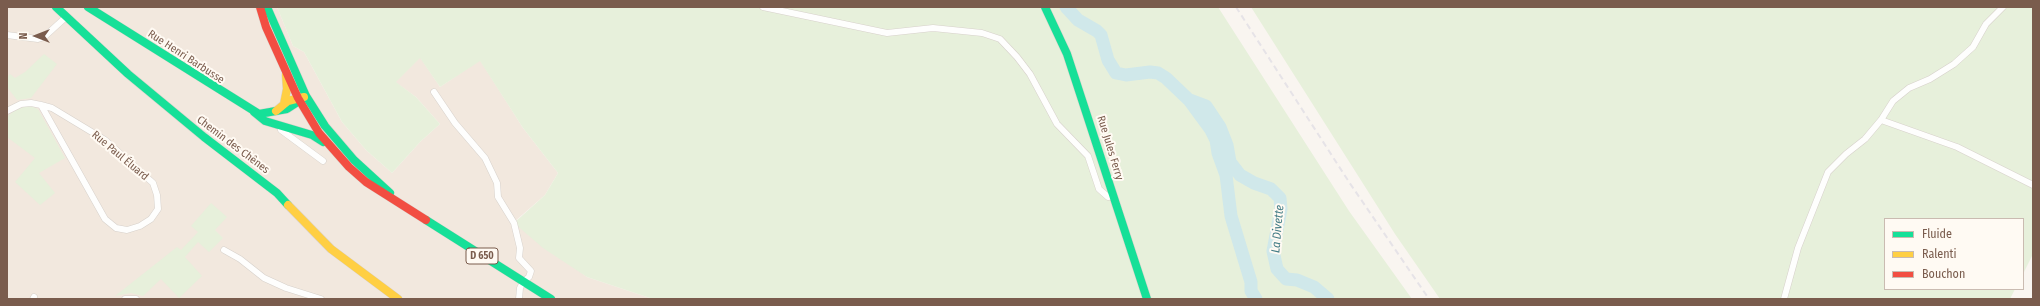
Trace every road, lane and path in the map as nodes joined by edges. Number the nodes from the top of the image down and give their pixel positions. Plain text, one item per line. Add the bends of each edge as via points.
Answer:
1 (56, 7) edge
2 (88, 7) edge
3 (260, 7) edge
4 (267, 7) edge
5 (763, 7) edge
6 (1045, 7) edge
7 (2003, 7) edge
8 (66, 17) junction
9 (7, 35) edge
10 (286, 75) junction
11 (434, 92) dead end
12 (306, 96) junction
13 (299, 100) junction
14 (284, 104) junction
15 (41, 105) junction
16 (7, 111) edge
17 (254, 112) junction
18 (276, 112) junction
19 (1881, 120) junction
20 (280, 126) junction
21 (328, 145) junction
22 (323, 161) dead end
23 (2033, 185) edge
24 (1113, 196) junction
25 (412, 212) junction
26 (224, 250) dead end
27 (523, 282) junction
28 (396, 298) edge
29 (125, 299) edge
30 (136, 299) edge
31 (319, 299) edge
32 (519, 299) edge
33 (551, 299) edge
34 (1147, 299) edge
35 (1784, 299) edge

1 - 8 main road, Chemin des Chênes
2 - 17 main road, Rue Henri Barbusse
3 - 10 main road, D 650
4 - 12 main road, D 650
5 - 24 street via 887,33 933,28 982,33 1000,40 1030,74 1057,124 1088,156 1099,189 1108,197
6 - 24 main road, Rue Jules Ferry via 1067,54
7 - 19 street via 1986,24 1973,46 1954,64 1909,88 1893,101
8 - 9 street via 44,37 38,39
8 - 28 main road, Chemin des Chênes via 204,138 277,193 331,249
10 - 13 main road, D 650
10 - 14 main road via 288,89
11 - 27 street via 455,123 485,158 497,183 498,196 514,222 520,248 519,258 531,271
12 - 13 main road
12 - 25 main road, D 650 via 338,143
13 - 14 main road
13 - 18 main road via 287,109
13 - 21 main road, D 650
14 - 18 main road
15 - 15 street, Rue Paul Éluard via 105,219 116,228 127,230 151,219 158,209 153,183 105,140 68,116
15 - 16 street, Rue Paul Éluard via 21,104
17 - 18 main road
17 - 20 main road, Rue Henri Barbusse via 265,121
19 - 23 street via 1957,147
19 - 35 street via 1865,139 1828,172 1798,248
20 - 21 main road, Rue Henri Barbusse via 312,135
20 - 22 street via 281,130
21 - 25 main road, D 650 via 366,182
24 - 34 main road, Rue Jules Ferry
25 - 27 main road, D 650
26 - 31 street via 264,278
27 - 32 street
27 - 33 main road, D 650
29 - 30 street

